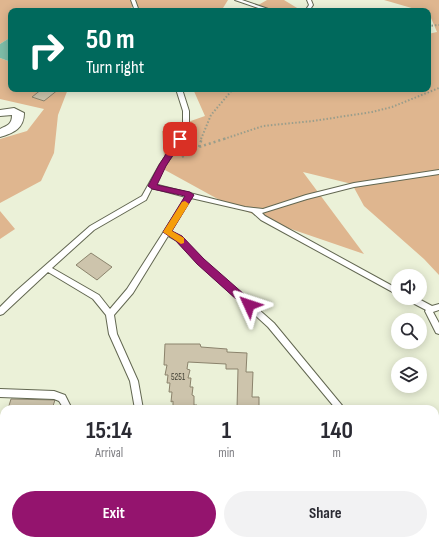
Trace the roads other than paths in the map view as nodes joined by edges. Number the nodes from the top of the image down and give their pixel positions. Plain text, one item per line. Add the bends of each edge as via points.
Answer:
1 (237, 0) edge
2 (262, 8) edge
3 (180, 92) edge
4 (0, 113) edge
5 (0, 133) edge
6 (439, 172) edge
7 (152, 186) junction
8 (190, 195) junction
9 (255, 211) junction
10 (167, 232) junction
11 (47, 268) junction
12 (391, 288) edge
13 (435, 308) edge
14 (0, 312) edge
15 (110, 314) junction
16 (439, 331) edge
17 (0, 394) edge
18 (66, 405) edge
19 (138, 405) edge
20 (338, 405) edge

1 - 2 lane
3 - 7 lane via 186,111 186,125
4 - 5 street via 14,111 19,118 14,127
6 - 9 lane via 364,183 317,194 270,210
7 - 8 lane
7 - 11 lane via 144,198 92,228
8 - 9 lane
8 - 10 lane
9 - 12 lane via 263,218
10 - 15 lane via 130,292
10 - 20 lane via 179,239 271,325
11 - 14 lane
11 - 15 lane via 96,297
13 - 16 lane via 429,311
15 - 19 lane via 113,334 134,381
17 - 18 lane via 54,395 62,398

